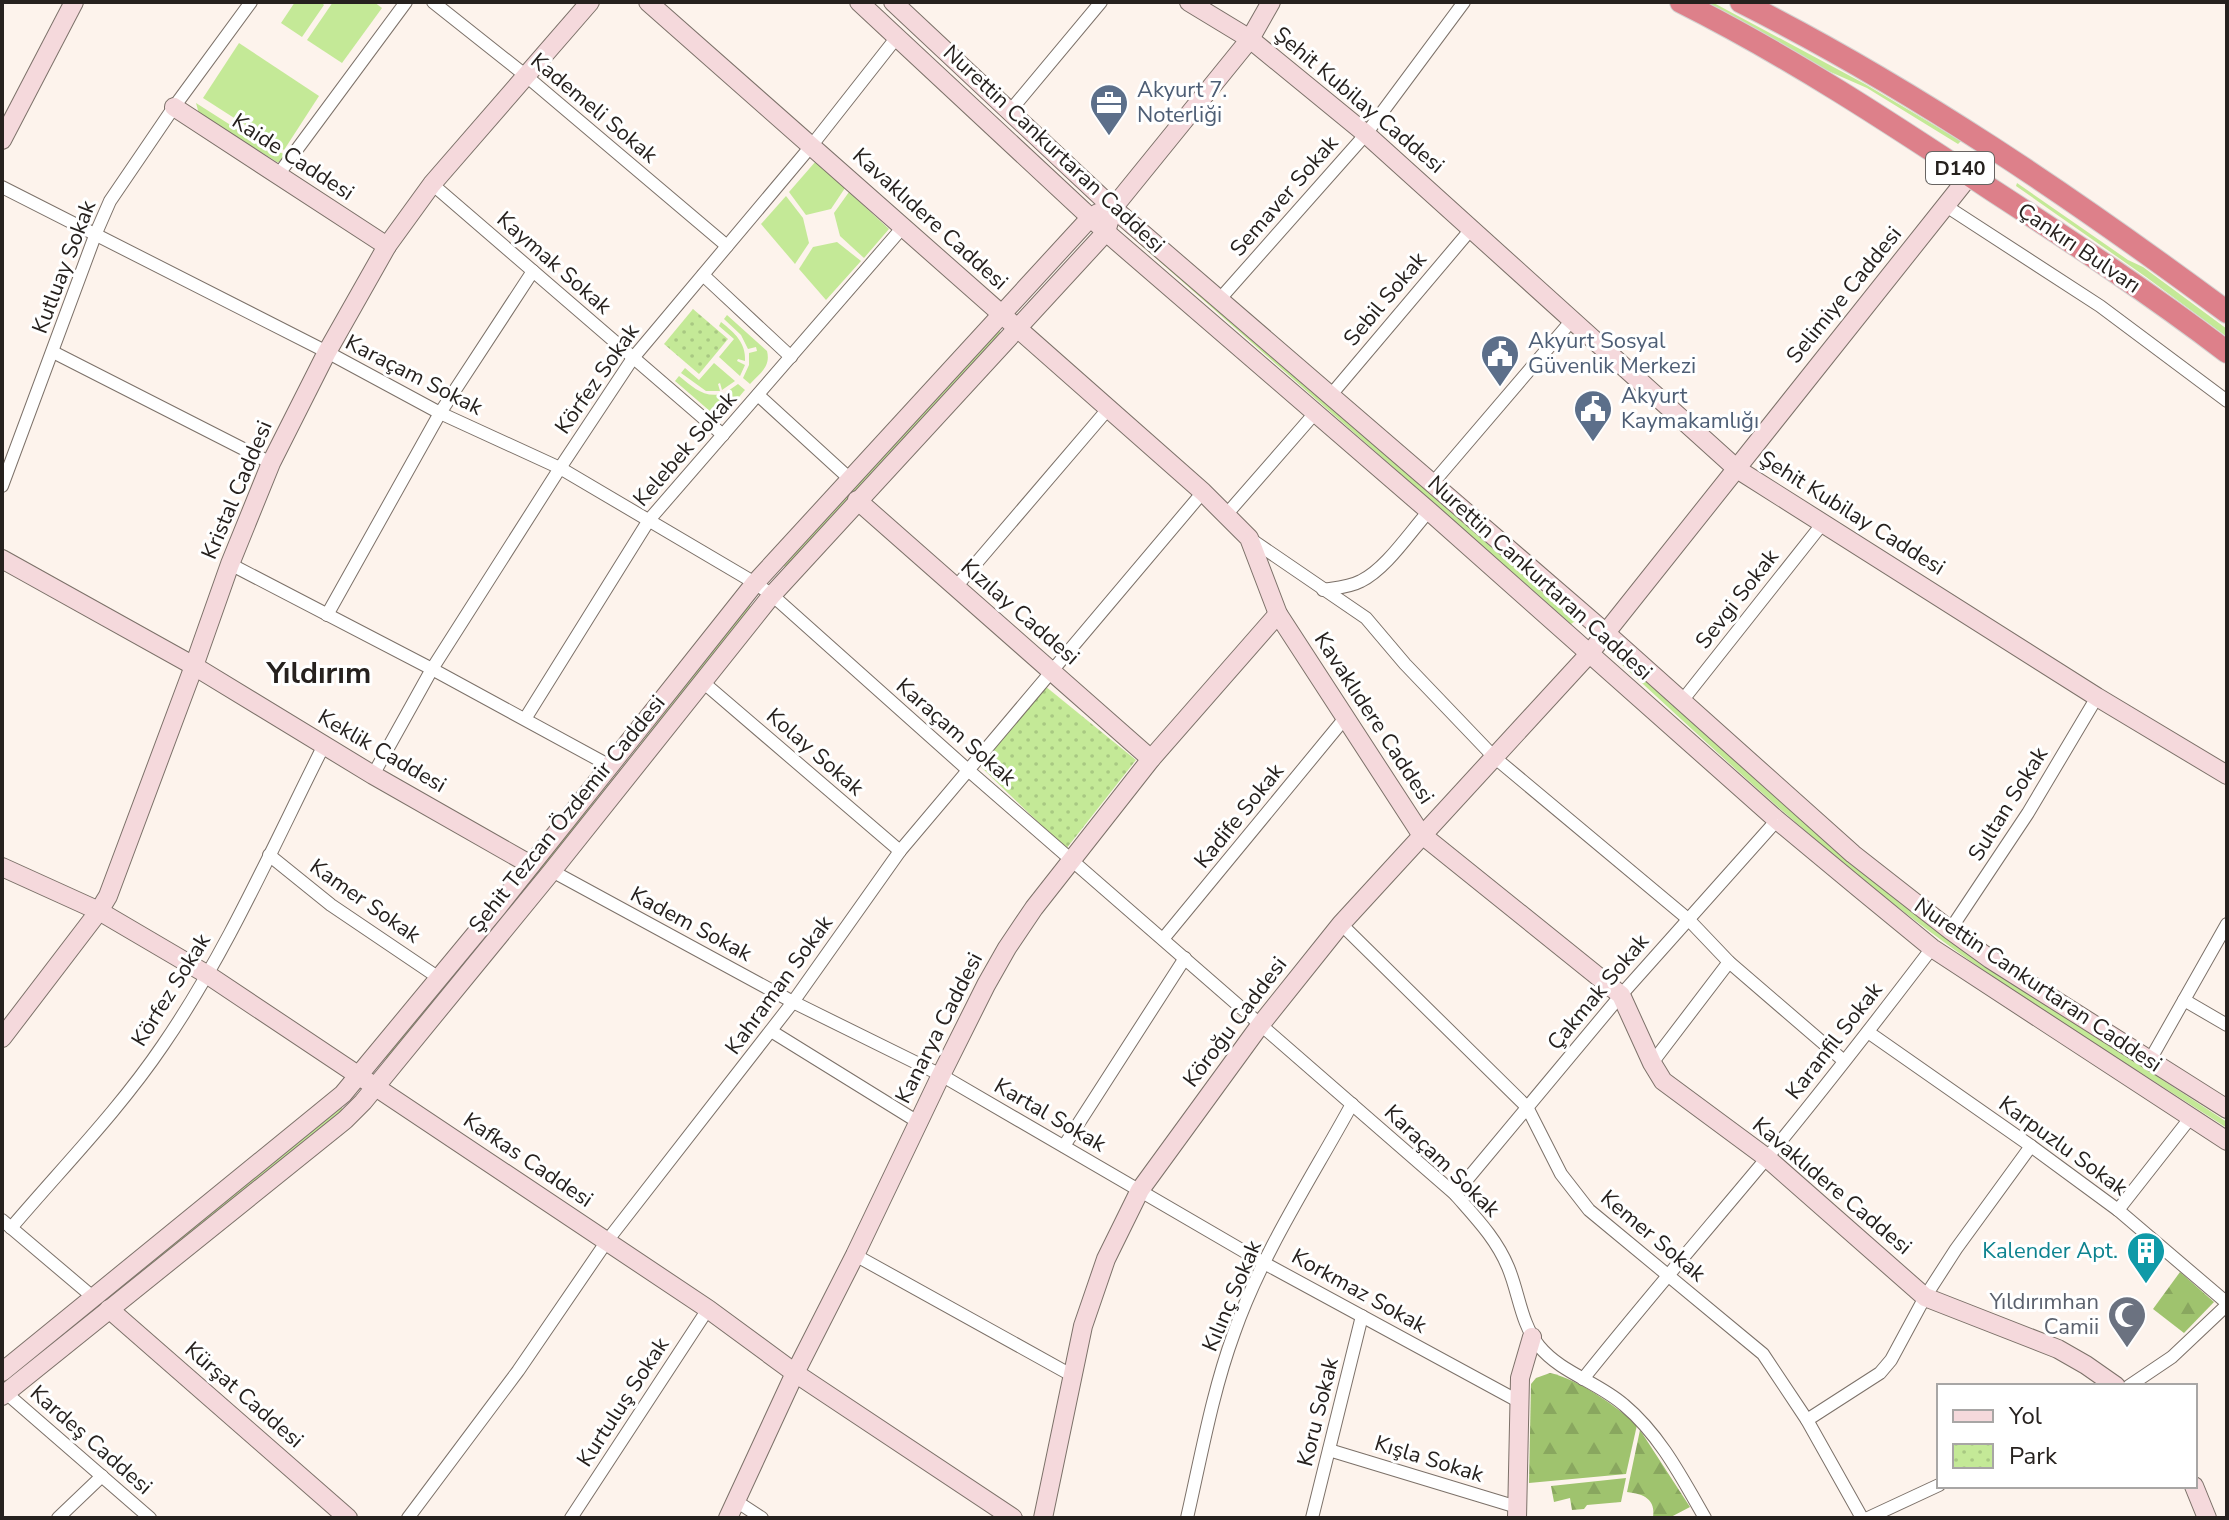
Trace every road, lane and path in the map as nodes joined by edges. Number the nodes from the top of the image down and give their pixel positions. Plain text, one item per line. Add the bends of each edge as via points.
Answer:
1 (74, 2) edge
2 (251, 2) edge
3 (406, 2) edge
4 (433, 2) edge
5 (590, 2) edge
6 (648, 2) edge
7 (859, 2) edge
8 (893, 2) edge
9 (1101, 2) edge
10 (1189, 2) edge
11 (1271, 2) edge
12 (1464, 2) edge
13 (1681, 2) edge
14 (1741, 2) edge
15 (897, 37) junction
16 (1250, 39) junction
17 (525, 75) junction
18 (174, 107) junction
19 (1010, 111) junction
20 (1366, 134) junction
21 (2, 140) edge
22 (812, 145) junction
23 (278, 175) junction
24 (1970, 175) junction
25 (432, 184) junction
26 (2, 187) edge
27 (1946, 206) junction
28 (1112, 207) junction
29 (1090, 218) junction
30 (903, 227) junction
31 (1472, 228) junction
32 (1106, 232) junction
33 (96, 233) junction
34 (387, 246) junction
35 (727, 246) junction
36 (533, 271) junction
37 (703, 275) junction
38 (1219, 300) junction
39 (2227, 312) edge
40 (1001, 315) junction
41 (1573, 319) junction
42 (1016, 328) junction
43 (53, 352) junction
44 (327, 352) junction
45 (2227, 352) edge
46 (791, 357) junction
47 (633, 358) junction
48 (758, 395) junction
49 (1330, 396) junction
50 (2227, 401) edge
51 (1108, 409) junction
52 (440, 413) junction
53 (1315, 413) junction
54 (723, 435) junction
55 (271, 463) junction
56 (560, 468) junction
57 (1737, 469) junction
58 (850, 479) junction
59 (1432, 484) junction
60 (2, 486) edge
61 (1203, 492) junction
62 (857, 500) junction
63 (1429, 511) junction
64 (1226, 515) junction
65 (649, 520) junction
66 (1823, 523) junction
67 (1249, 538) junction
68 (2, 559) edge
69 (230, 564) junction
70 (755, 583) junction
71 (955, 588) junction
72 (1323, 590) junction
73 (772, 595) junction
74 (1278, 614) junction
75 (327, 615) junction
76 (1606, 633) junction
77 (1589, 654) junction
78 (194, 666) junction
79 (432, 669) junction
80 (1052, 673) junction
81 (704, 683) junction
82 (2097, 697) junction
83 (1682, 701) junction
84 (1345, 718) junction
85 (525, 719) junction
86 (324, 745) junction
87 (1494, 757) junction
88 (1151, 759) junction
89 (610, 766) junction
90 (968, 770) junction
91 (373, 775) junction
92 (2227, 775) edge
93 (1777, 820) junction
94 (1421, 834) junction
95 (900, 851) junction
96 (269, 855) junction
97 (1072, 859) junction
98 (531, 865) junction
99 (2, 867) edge
100 (552, 871) junction
101 (99, 911) junction
102 (1688, 919) junction
103 (1341, 924) junction
104 (2227, 924) edge
105 (1950, 930) junction
106 (1163, 939) junction
107 (1932, 948) junction
108 (1185, 958) junction
109 (1729, 962) junction
110 (208, 975) junction
111 (439, 978) junction
112 (1621, 995) junction
113 (2184, 1000) junction
114 (793, 1002) junction
115 (1261, 1024) junction
116 (2227, 1025) edge
117 (771, 1031) junction
118 (1868, 1032) junction
119 (2, 1038) edge
120 (2150, 1060) junction
121 (1844, 1061) junction
122 (1652, 1063) junction
123 (359, 1075) junction
124 (941, 1075) junction
125 (375, 1087) junction
126 (1352, 1104) junction
127 (1527, 1107) junction
128 (2227, 1109) edge
129 (2191, 1117) junction
130 (918, 1122) junction
131 (2227, 1141) edge
132 (1064, 1146) junction
133 (2031, 1146) junction
134 (1767, 1158) junction
135 (1140, 1190) junction
136 (1455, 1194) junction
137 (2118, 1210) junction
138 (7, 1224) edge
139 (607, 1241) junction
140 (855, 1255) junction
141 (1264, 1263) junction
142 (1667, 1275) junction
143 (1925, 1297) junction
144 (101, 1304) junction
145 (2227, 1304) edge
146 (708, 1309) junction
147 (1362, 1316) junction
148 (1532, 1337) junction
149 (4, 1367) edge
150 (795, 1373) junction
151 (1073, 1376) junction
152 (1583, 1379) junction
153 (2113, 1384) edge
154 (2132, 1384) edge
155 (4, 1395) edge
156 (1518, 1401) junction
157 (1807, 1420) junction
158 (1329, 1450) junction
159 (102, 1476) junction
160 (1937, 1486) edge
161 (2195, 1488) edge
162 (732, 1509) edge
163 (1517, 1512) edge
164 (58, 1518) edge
165 (150, 1518) edge
166 (348, 1518) edge
167 (408, 1518) edge
168 (571, 1518) edge
169 (762, 1518) edge
170 (1013, 1518) edge
171 (1043, 1518) edge
172 (1187, 1518) edge
173 (1312, 1518) edge
174 (1705, 1518) edge
175 (1862, 1518) edge
176 (1868, 1518) edge
177 (2207, 1518) edge

1 - 21 street
2 - 18 street, Kutluay Sokak
3 - 23 street
4 - 17 street, Kademeli Sokak
5 - 17 street, Kristal Caddesi
6 - 22 street, Kavaklıdere Caddesi
7 - 15 street, Nurettin Cankurtaran Caddesi
8 - 19 street, Nurettin Cankurtaran Caddesi
9 - 19 street
10 - 16 street, Şehit Kubilay Caddesi
11 - 16 street
12 - 20 street, Semaver Sokak
13 - 24 highway, Çankırı Bulvarı / D140
14 - 39 highway, Çankırı Bulvarı / D140 via 1969,134
15 - 22 street, Körfez Sokak
15 - 29 street, Nurettin Cankurtaran Caddesi
16 - 20 street, Şehit Kubilay Caddesi
16 - 28 street
17 - 25 street, Kristal Caddesi
17 - 35 street, Kademeli Sokak
18 - 23 street, Kaide Caddesi
18 - 33 street, Kutluay Sokak via 110,201
19 - 28 street, Nurettin Cankurtaran Caddesi
20 - 31 street, Şehit Kubilay Caddesi
20 - 38 street, Semaver Sokak
22 - 30 street, Kavaklıdere Caddesi
22 - 35 street, Körfez Sokak
23 - 34 street, Kaide Caddesi
24 - 27 street, Selimiye Caddesi
24 - 45 highway, Çankırı Bulvarı / D140
25 - 34 street, Kristal Caddesi
25 - 36 street, Kaymak Sokak
26 - 33 street, Karaçam Sokak
27 - 50 street via 2100,306
27 - 57 street, Selimiye Caddesi
28 - 29 street, Şehit Tezcan Özdemir Caddesi
28 - 32 street, Şehit Tezcan Özdemir Caddesi
28 - 38 street, Nurettin Cankurtaran Caddesi
29 - 32 street, Nurettin Cankurtaran Caddesi
29 - 40 street, Şehit Tezcan Özdemir Caddesi
30 - 40 street, Kavaklıdere Caddesi
30 - 46 street, Kelebek Sokak
31 - 41 street, Şehit Kubilay Caddesi
31 - 49 street, Sebil Sokak
32 - 42 street, Şehit Tezcan Özdemir Caddesi
32 - 53 street, Nurettin Cankurtaran Caddesi
33 - 43 street, Kutluay Sokak
33 - 44 street, Karaçam Sokak
34 - 44 street, Kristal Caddesi
35 - 37 street, Körfez Sokak
36 - 47 street, Kaymak Sokak
36 - 52 street
37 - 46 street
37 - 47 street, Körfez Sokak
38 - 49 street, Nurettin Cankurtaran Caddesi
40 - 42 street, Kavaklıdere Caddesi
40 - 58 street, Şehit Tezcan Özdemir Caddesi
41 - 57 street, Şehit Kubilay Caddesi
41 - 59 street
42 - 51 street, Kavaklıdere Caddesi
42 - 62 street, Şehit Tezcan Özdemir Caddesi
43 - 55 street
43 - 60 street, Kutluay Sokak
44 - 52 street, Karaçam Sokak
44 - 55 street, Kristal Caddesi
46 - 48 street, Kelebek Sokak
47 - 54 street, Kaymak Sokak
47 - 56 street, Körfez Sokak
48 - 54 street, Kelebek Sokak
48 - 58 street
49 - 59 street, Nurettin Cankurtaran Caddesi
51 - 61 street, Kavaklıdere Caddesi
51 - 71 street
52 - 56 street, Karaçam Sokak
52 - 75 street
53 - 63 street, Nurettin Cankurtaran Caddesi
53 - 64 street
54 - 65 street, Kelebek Sokak
55 - 69 street, Kristal Caddesi
56 - 65 street, Karaçam Sokak
56 - 79 street, Körfez Sokak
57 - 66 street, Şehit Kubilay Caddesi
57 - 76 street, Selimiye Caddesi
58 - 70 street, Şehit Tezcan Özdemir Caddesi
59 - 76 street, Nurettin Cankurtaran Caddesi
61 - 64 street, Kavaklıdere Caddesi
61 - 80 street, Kahraman Sokak
62 - 71 street, Kızılay Caddesi
62 - 73 street, Şehit Tezcan Özdemir Caddesi
63 - 72 street via 1365,580
63 - 77 street, Nurettin Cankurtaran Caddesi
64 - 67 street, Kavaklıdere Caddesi
65 - 70 street, Karaçam Sokak
65 - 85 street, Kelebek Sokak
66 - 82 street, Şehit Kubilay Caddesi
66 - 83 street, Sevgi Sokak
67 - 72 street
67 - 74 street, Kavaklıdere Caddesi
68 - 78 street, Keklik Caddesi
69 - 75 street
69 - 78 street, Kristal Caddesi
70 - 73 street, Karaçam Sokak
70 - 89 street, Şehit Tezcan Özdemir Caddesi
71 - 80 street, Kızılay Caddesi
72 - 87 street via 1366,618
73 - 81 street, Şehit Tezcan Özdemir Caddesi
73 - 90 street, Karaçam Sokak
74 - 84 street, Kavaklıdere Caddesi
74 - 88 street, Kanarya Caddesi
75 - 79 street
76 - 77 street, Köroğu Caddesi
76 - 83 street, Nurettin Cankurtaran Caddesi
77 - 87 street, Köroğu Caddesi
77 - 93 street, Nurettin Cankurtaran Caddesi
78 - 86 street, Keklik Caddesi
78 - 101 street, Kristal Caddesi
79 - 85 street
79 - 91 street, Körfez Sokak
80 - 88 street, Kızılay Caddesi
80 - 90 street, Kahraman Sokak
81 - 95 street, Kolay Sokak
81 - 100 street, Şehit Tezcan Özdemir Caddesi
82 - 92 street, Şehit Kubilay Caddesi
82 - 105 street, Sultan Sokak
83 - 105 street, Nurettin Cankurtaran Caddesi via 1853,854
84 - 94 street, Kavaklıdere Caddesi
84 - 106 street, Kadife Sokak
85 - 89 street
86 - 91 street, Keklik Caddesi
86 - 96 street, Körfez Sokak
87 - 94 street, Köroğu Caddesi
87 - 102 street
88 - 97 street, Kanarya Caddesi
89 - 98 street, Şehit Tezcan Özdemir Caddesi
90 - 95 street, Kahraman Sokak
90 - 97 street, Karaçam Sokak
91 - 98 street, Keklik Caddesi
93 - 102 street, Çakmak Sokak
93 - 107 street, Nurettin Cankurtaran Caddesi
94 - 103 street, Köroğu Caddesi
94 - 112 street, Kavaklıdere Caddesi
95 - 114 street, Kahraman Sokak
96 - 110 street, Körfez Sokak
96 - 111 street, Kamer Sokak via 331,905
97 - 106 street, Karaçam Sokak
97 - 124 street, Kanarya Caddesi via 1007,948
98 - 111 street, Şehit Tezcan Özdemir Caddesi
99 - 101 street, Kafkas Caddesi
100 - 114 street, Kadem Sokak
100 - 125 street, Şehit Tezcan Özdemir Caddesi
101 - 110 street, Kafkas Caddesi
101 - 119 street, Kristal Caddesi
102 - 109 street
102 - 112 street, Çakmak Sokak
103 - 115 street, Köroğu Caddesi
103 - 127 street, Kemer Sokak
104 - 113 street
105 - 120 street, Nurettin Cankurtaran Caddesi
106 - 108 street, Karaçam Sokak
107 - 118 street, Karanfil Sokak
107 - 129 street, Nurettin Cankurtaran Caddesi
108 - 115 street, Karaçam Sokak
108 - 132 street
109 - 121 street
109 - 122 street
110 - 123 street, Kafkas Caddesi
110 - 138 street, Körfez Sokak via 140,1077
111 - 123 street, Şehit Tezcan Özdemir Caddesi
112 - 122 street, Kavaklıdere Caddesi
112 - 127 street, Çakmak Sokak
113 - 116 street
113 - 120 street
114 - 117 street, Kahraman Sokak
114 - 124 street, Kadem Sokak
115 - 126 street, Karaçam Sokak
115 - 135 street, Köroğu Caddesi
117 - 130 street
117 - 139 street, Kahraman Sokak
118 - 121 street, Karanfil Sokak
118 - 133 street, Karpuzlu Sokak
120 - 128 street, Nurettin Cankurtaran Caddesi
121 - 134 street, Karanfil Sokak
122 - 134 street, Kavaklıdere Caddesi via 1663,1081
123 - 125 street, Kafkas Caddesi
123 - 144 street, Şehit Tezcan Özdemir Caddesi via 330,1107
124 - 130 street, Kanarya Caddesi
124 - 132 street, Kartal Sokak
125 - 139 street, Kafkas Caddesi
125 - 144 street, Şehit Tezcan Özdemir Caddesi via 345,1120
126 - 136 street, Karaçam Sokak
126 - 141 street, Kılınç Sokak
127 - 136 street, Çakmak Sokak
127 - 142 street, Kemer Sokak via 1578,1198
129 - 131 street, Nurettin Cankurtaran Caddesi
129 - 137 street
130 - 140 street, Kanarya Caddesi
132 - 135 street, Kartal Sokak
133 - 137 street, Karpuzlu Sokak
133 - 143 street
134 - 142 street, Karanfil Sokak
134 - 143 street, Kavaklıdere Caddesi
135 - 141 street, Korkmaz Sokak
135 - 151 street, Köroğu Caddesi via 1094,1291
136 - 148 street, Karaçam Sokak via 1492,1237
137 - 145 street, Karpuzlu Sokak
138 - 144 street
139 - 146 street, Kafkas Caddesi
139 - 167 street, Kahraman Sokak
140 - 150 street, Kanarya Caddesi
140 - 151 street
141 - 147 street, Korkmaz Sokak
141 - 172 street, Kılınç Sokak via 1221,1374
142 - 152 street, Karanfil Sokak
142 - 157 street, Kemer Sokak via 1763,1354
143 - 153 street, Kavaklıdere Caddesi via 2058,1349
143 - 157 street via 1880,1373
144 - 149 street, Şehit Tezcan Özdemir Caddesi
144 - 155 street, Şehit Tezcan Özdemir Caddesi
144 - 166 street, Kürşat Caddesi
145 - 154 street via 2172,1357
146 - 150 street, Kafkas Caddesi
146 - 168 street, Kurtuluş Sokak
147 - 156 street, Korkmaz Sokak
147 - 158 street, Koru Sokak
148 - 152 street, Karaçam Sokak via 1552,1359
148 - 156 street
150 - 162 street, Kanarya Caddesi
150 - 170 street, Kafkas Caddesi
151 - 171 street, Köroğu Caddesi
152 - 174 street, Karaçam Sokak via 1623,1403 1649,1430
155 - 159 street, Kardeş Caddesi
156 - 163 street
157 - 175 street, Kemer Sokak
158 - 163 street, Kışla Sokak
158 - 173 street, Koru Sokak
159 - 164 street
159 - 165 street, Kardeş Caddesi
160 - 176 street
161 - 177 street
162 - 169 street

